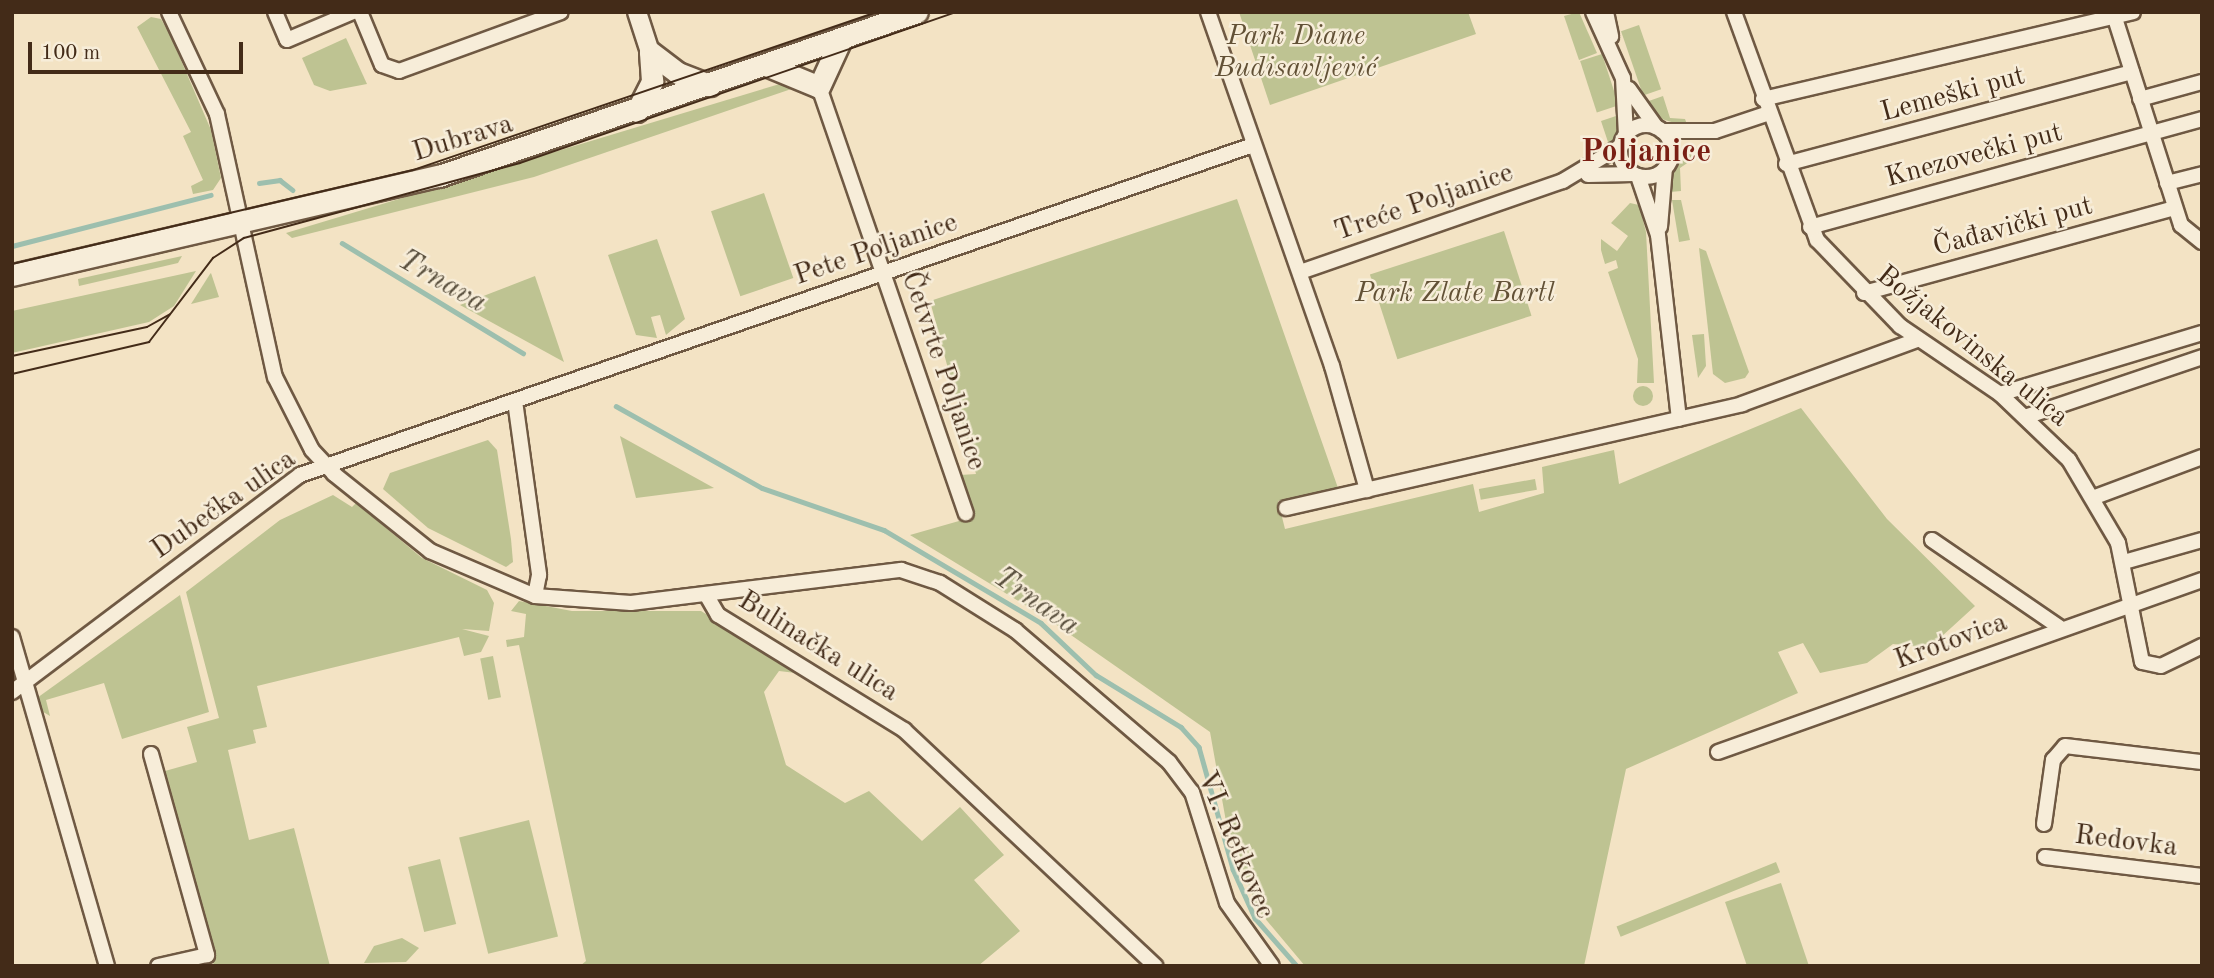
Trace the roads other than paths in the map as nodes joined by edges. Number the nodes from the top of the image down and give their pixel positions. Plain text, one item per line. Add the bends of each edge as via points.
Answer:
1 (169, 12) edge
2 (275, 12) edge
3 (353, 12) edge
4 (360, 12) edge
5 (561, 12) edge
6 (637, 12) edge
7 (917, 12) edge
8 (1208, 12) edge
9 (1593, 12) edge
10 (1606, 12) edge
11 (1734, 12) edge
12 (2133, 12) edge
13 (2113, 15) edge
14 (841, 38) junction
15 (1614, 51) junction
16 (650, 52) junction
17 (766, 65) junction
18 (2132, 72) junction
19 (1623, 78) junction
20 (2202, 82) edge
21 (709, 85) junction
22 (819, 87) junction
23 (1763, 99) junction
24 (2140, 99) junction
25 (637, 111) junction
26 (1769, 113) junction
27 (2202, 119) edge
28 (1659, 129) junction
29 (1715, 131) junction
30 (2152, 132) junction
31 (1623, 141) junction
32 (1253, 145) junction
33 (1786, 164) junction
34 (1668, 165) junction
35 (2202, 174) edge
36 (1636, 175) junction
37 (1563, 181) junction
38 (2168, 183) junction
39 (2175, 208) junction
40 (242, 226) junction
41 (1810, 227) junction
42 (1658, 235) junction
43 (2202, 243) edge
44 (883, 272) junction
45 (1300, 272) junction
46 (12, 275) edge
47 (1864, 293) junction
48 (2202, 333) edge
49 (1917, 340) junction
50 (2202, 357) edge
51 (2000, 394) junction
52 (516, 401) junction
53 (2025, 417) junction
54 (1679, 419) junction
55 (2202, 457) edge
56 (326, 466) junction
57 (1367, 490) junction
58 (2095, 498) junction
59 (1286, 508) dead end
60 (965, 513) dead end
61 (1932, 540) dead end
62 (2202, 540) edge
63 (2124, 562) junction
64 (2202, 580) edge
65 (535, 596) junction
66 (707, 596) junction
67 (2131, 604) junction
68 (2059, 627) junction
69 (12, 637) edge
70 (2202, 646) edge
71 (26, 681) junction
72 (12, 692) edge
73 (1718, 752) dead end
74 (151, 754) dead end
75 (2202, 762) edge
76 (2044, 824) dead end
77 (2045, 856) dead end
78 (2202, 876) edge
79 (107, 966) edge
80 (158, 966) edge
81 (1155, 966) edge
82 (1272, 966) edge

1 - 40 street, Dubečka ulica via 212,101
2 - 3 street via 287,40
4 - 5 street via 382,65 399,71
6 - 16 street
7 - 14 main road, Dubrava
8 - 32 street
9 - 15 street
10 - 15 street
11 - 23 street, Božjakovinska ulica
12 - 13 street
13 - 18 street
13 - 23 street
14 - 17 main road, Dubrava
14 - 22 main road
15 - 19 street
16 - 21 main road via 678,73
16 - 25 main road via 652,81
17 - 21 main road, Dubrava
17 - 22 main road
18 - 24 street
18 - 33 street, Lemeški put
19 - 28 street
19 - 31 street
20 - 24 street
21 - 25 main road, Dubrava
22 - 44 street, Četvrte Poljanice
23 - 26 street, Božjakovinska ulica
24 - 30 street
25 - 40 main road, Dubrava via 428,179
26 - 29 street
26 - 33 street, Božjakovinska ulica
27 - 30 street, Knezovečki put
28 - 29 street
28 - 31 street via 1640,126
28 - 34 street via 1672,145
29 - 34 street
30 - 38 street
30 - 41 street, Knezovečki put
31 - 36 street via 1623,162
31 - 37 street, Treće Poljanice
32 - 44 street, Pete Poljanice
32 - 45 street
33 - 41 street, Božjakovinska ulica
34 - 36 street
34 - 42 street
35 - 38 street
36 - 37 street, Treće Poljanice via 1615,171
36 - 42 street
37 - 45 street, Treće Poljanice
38 - 39 street
39 - 43 street via 2185,232
39 - 47 street, Čađavički put
40 - 46 main road, Dubrava
40 - 56 street, Dubečka ulica via 275,377
41 - 47 street, Božjakovinska ulica
42 - 54 street
44 - 52 street, Pete Poljanice
44 - 60 street, Četvrte Poljanice
45 - 57 street
47 - 49 street, Božjakovinska ulica
48 - 51 street
49 - 51 street, Božjakovinska ulica
49 - 54 street via 1795,389
50 - 53 street
51 - 53 street, Božjakovinska ulica
52 - 56 street, Pete Poljanice
52 - 65 street via 539,575
53 - 58 street, Božjakovinska ulica via 2070,460
54 - 57 street
55 - 58 street
56 - 65 street, Bulinačka ulica via 430,551
56 - 71 street, Dubečka ulica via 292,481
57 - 59 street
58 - 63 street, Božjakovinska ulica
61 - 68 street
62 - 63 street
63 - 67 street, Božjakovinska ulica
64 - 67 street, Krotovica
65 - 66 street, Bulinačka ulica via 619,603
66 - 81 street, Bulinačka ulica via 718,615 904,730
66 - 82 street, VI. Retkovec via 901,570 940,583 999,618 1185,781 1227,904
67 - 68 street, Krotovica
67 - 70 street, Božjakovinska ulica via 2142,662 2161,666
68 - 73 street, Krotovica
69 - 71 street
71 - 72 street, Dubečka ulica
71 - 79 street
74 - 80 street via 207,955
75 - 76 street via 2065,746 2053,760
77 - 78 street, Redovka

